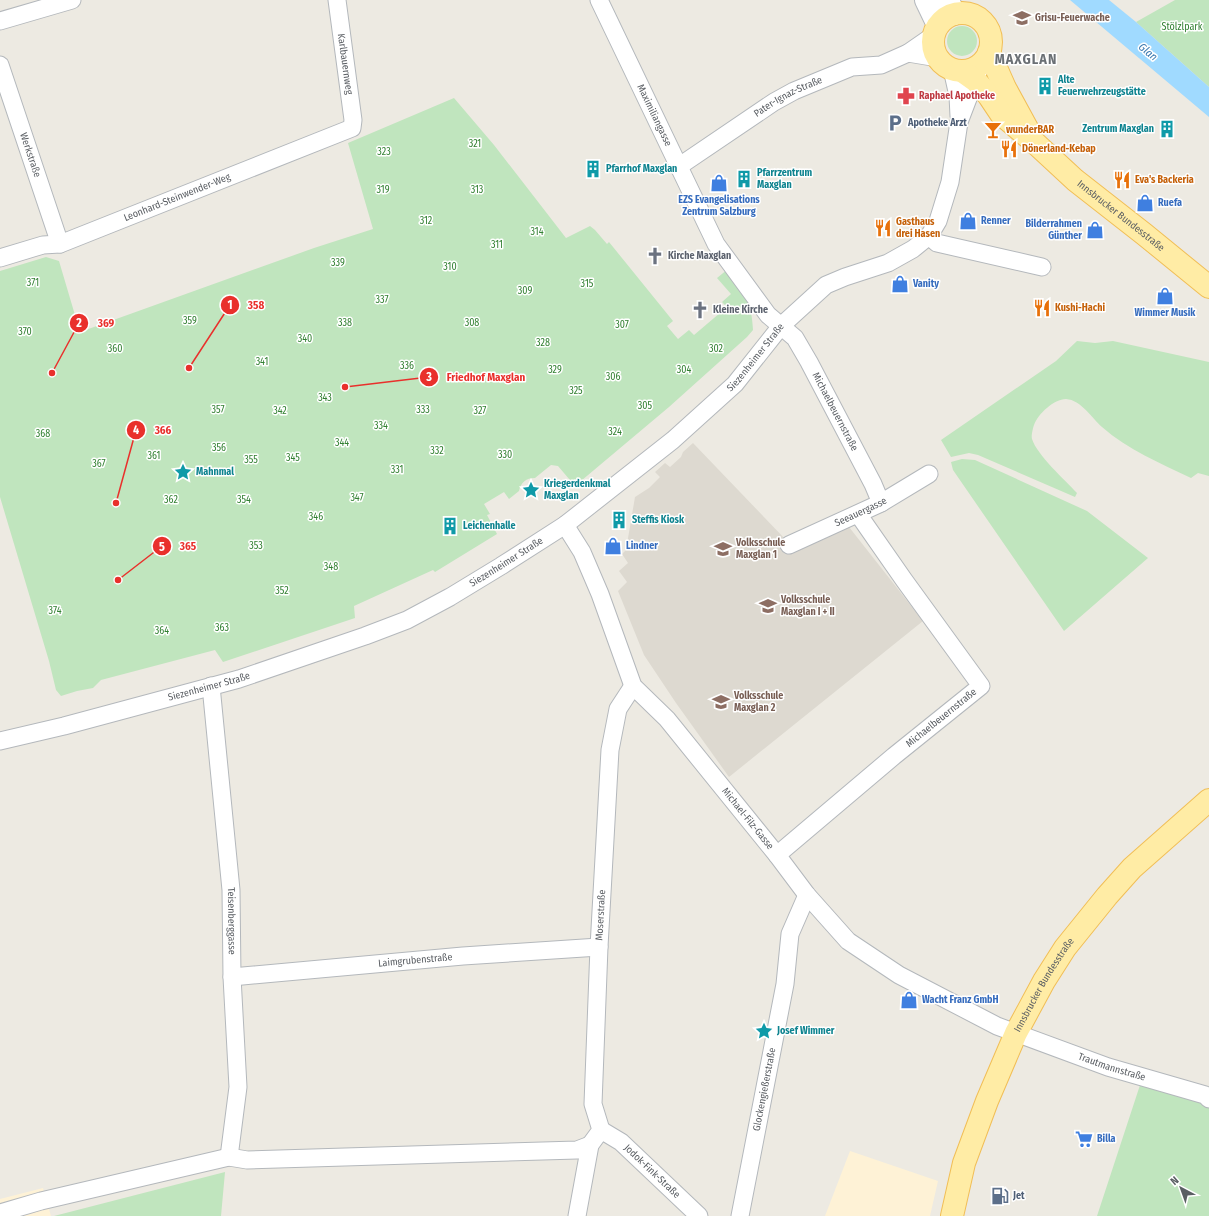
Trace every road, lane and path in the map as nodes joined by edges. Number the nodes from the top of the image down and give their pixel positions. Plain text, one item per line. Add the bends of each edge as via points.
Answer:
1 (72, 0) edge
2 (337, 0) edge
3 (599, 0) edge
4 (926, 0) edge
5 (957, 13) edge
6 (0, 21) edge
7 (908, 53) junction
8 (0, 65) edge
9 (966, 65) junction
10 (959, 122) junction
11 (352, 128) joint
12 (1034, 142) junction
13 (678, 167) junction
14 (928, 236) junction
15 (60, 244) junction
16 (0, 258) edge
17 (1042, 267) dead end
18 (1209, 287) edge
19 (780, 326) junction
20 (929, 474) dead end
21 (881, 503) junction
22 (858, 514) junction
23 (565, 525) junction
24 (789, 545) dead end
25 (211, 686) junction
26 (633, 686) junction
27 (0, 741) edge
28 (1209, 800) edge
29 (777, 855) junction
30 (807, 895) junction
31 (599, 947) junction
32 (232, 977) junction
33 (1016, 1033) junction
34 (1208, 1095) edge
35 (602, 1130) junction
36 (590, 1145) junction
37 (229, 1157) junction
38 (0, 1213) edge
39 (576, 1216) edge
40 (699, 1216) edge
41 (740, 1216) edge
42 (952, 1216) edge

1 - 6 street
2 - 11 street, Karlbauernweg
3 - 13 street, Maximiliangasse
4 - 5 street
5 - 7 street, Pater-Ignaz-Straße
5 - 9 main road via 933,43 934,51
5 - 9 main road via 986,26 990,34 990,43
7 - 9 street
7 - 13 street, Pater-Ignaz-Straße via 881,65 852,67 794,91
8 - 15 street, Werkstraße
9 - 10 street, Siezenheimer Straße
9 - 10 street via 958,96
9 - 12 main road, Innsbrucker Bundesstraße via 1001,114
9 - 12 main road, Innsbrucker Bundesstraße via 1005,88
10 - 14 street, Siezenheimer Straße via 950,182 938,221
11 - 15 street, Leonhard-Steinwender-Weg
12 - 18 main road, Innsbrucker Bundesstraße via 1075,180
13 - 19 street, Maximiliangasse via 716,244 768,315
14 - 17 street via 937,243
14 - 19 street, Siezenheimer Straße via 888,263 826,285
15 - 16 street, Leonhard-Steinwender-Weg via 43,245
19 - 21 street, Michaelbeuernstraße via 795,338 809,362
19 - 23 street, Siezenheimer Straße via 735,384 673,440
20 - 21 street, Seeauergasse
21 - 22 street, Seeauergasse
22 - 24 street, Seeauergasse
22 - 29 street, Michaelbeuernstraße via 981,686
23 - 25 street, Siezenheimer Straße via 407,620 317,653
23 - 26 street, Michael-Filz-Gasse via 582,552 600,594
25 - 27 street, Siezenheimer Straße
25 - 32 street, Teisenberggasse via 231,890
26 - 29 street, Michael-Filz-Gasse via 666,719
26 - 31 street, Moserstraße via 618,709 610,750
28 - 33 main road, Innsbrucker Bundesstraße via 1132,868 1107,896 1065,948
29 - 30 street, Michael-Filz-Gasse
30 - 33 street, Michael-Filz-Gasse via 848,941 899,975 997,1026
30 - 41 street, Glockengießerstraße via 790,934 784,984
31 - 32 street, Laimgrubenstraße via 463,956
31 - 35 street, Moserstraße via 593,1104
32 - 37 street, Teisenberggasse via 238,1087
33 - 34 street, Trautmannstraße via 1108,1067
33 - 42 main road, Innsbrucker Bundesstraße via 964,1163
35 - 36 street
35 - 40 street, Jodok-Fink-Straße via 621,1142
36 - 37 street via 577,1150 490,1154 247,1160
36 - 39 street
37 - 38 street

